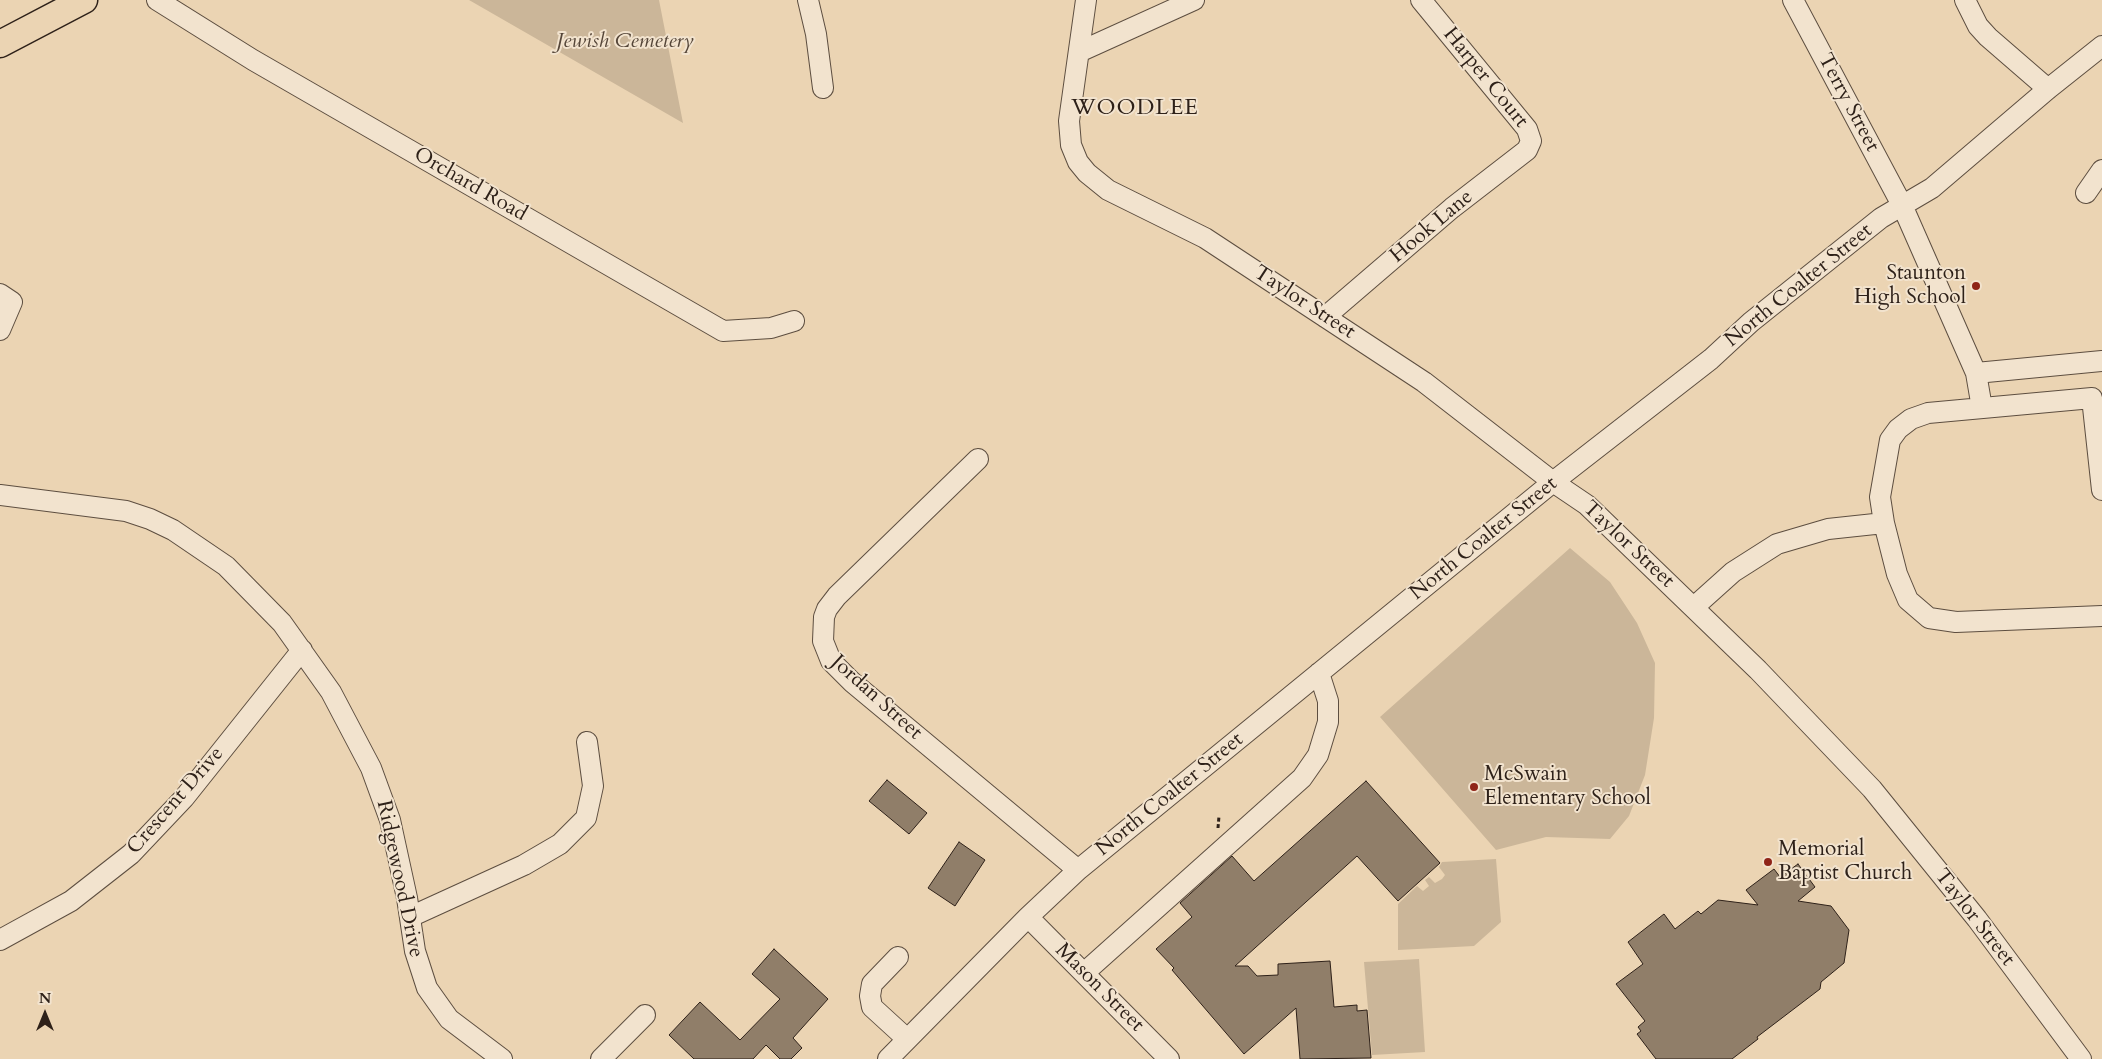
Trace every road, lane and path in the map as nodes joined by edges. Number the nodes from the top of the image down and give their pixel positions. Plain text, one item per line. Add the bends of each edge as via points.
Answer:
1 (84, 0) edge
2 (157, 0) edge
3 (808, 0) edge
4 (1086, 0) edge
5 (1194, 0) edge
6 (1421, 0) edge
7 (1793, 0) edge
8 (1965, 0) edge
9 (0, 44) edge
10 (2102, 46) edge
11 (1079, 52) junction
12 (823, 88) dead end
13 (2048, 89) junction
14 (1531, 134) joint
15 (2102, 170) edge
16 (2086, 193) dead end
17 (1902, 205) junction
18 (0, 294) edge
19 (1325, 317) junction
20 (794, 321) dead end
21 (0, 330) edge
22 (2102, 361) edge
23 (1976, 373) junction
24 (1982, 408) junction
25 (978, 459) dead end
26 (1553, 482) junction
27 (2102, 490) edge
28 (0, 495) edge
29 (1884, 523) junction
30 (1694, 607) junction
31 (2102, 616) edge
32 (302, 650) junction
33 (1319, 673) junction
34 (587, 742) dead end
35 (1078, 870) junction
36 (410, 917) junction
37 (1028, 917) junction
38 (0, 940) edge
39 (898, 956) dead end
40 (1084, 973) junction
41 (645, 1015) dead end
42 (907, 1039) junction
43 (502, 1059) edge
44 (602, 1059) edge
45 (888, 1059) edge
46 (1169, 1059) edge
47 (2081, 1059) edge

1 - 9 main road
2 - 20 street, Orchard Road via 261,65 723,331 772,328
3 - 12 street
4 - 11 street, Taylor Street
5 - 11 street
6 - 14 street, Harper Court
7 - 17 street, Terry Street
8 - 13 street via 1978,26 1988,37
10 - 13 street, North Coalter Street
11 - 19 street, Taylor Street via 1070,102 1069,132 1074,152 1087,172 1108,190 1205,238
13 - 17 street, North Coalter Street via 1932,188
14 - 19 street, Hook Lane via 1527,150 1452,208
15 - 16 street
17 - 23 street, Terry Street
17 - 26 street, North Coalter Street via 1881,218 1751,322 1711,359
18 - 21 street via 12,302
19 - 26 street, Taylor Street via 1424,382
22 - 23 street
23 - 24 street, Terry Street
24 - 27 street via 2092,398
24 - 29 street via 1928,413 1911,419 1898,429 1890,440 1884,468 1880,497
25 - 35 street, Jordan Street via 827,608 822,626 824,647 834,666 852,682
26 - 30 street, Taylor Street via 1587,505
26 - 33 street, North Coalter Street
28 - 32 street, Ridgewood Drive via 126,511 173,530 226,566 282,623
29 - 30 street via 1828,529 1777,544 1733,572
29 - 31 street via 1897,574 1908,600 1929,618 1956,622
30 - 47 street, Taylor Street via 1872,789 1976,919
32 - 36 street, Ridgewood Drive via 338,705 371,768 390,820
32 - 38 street, Crescent Drive via 184,798 131,854 71,900
33 - 35 street, North Coalter Street
33 - 40 street via 1328,701 1328,722 1322,747 1302,778
34 - 36 street via 593,786 586,818 560,844 524,865
35 - 37 street, North Coalter Street
36 - 43 street, Ridgewood Drive via 417,961 432,996 460,1028
37 - 40 street, Mason Street
37 - 42 street, North Coalter Street
39 - 42 street via 872,984 870,996 872,1007
40 - 46 street, Mason Street
41 - 44 street
42 - 45 street, North Coalter Street

